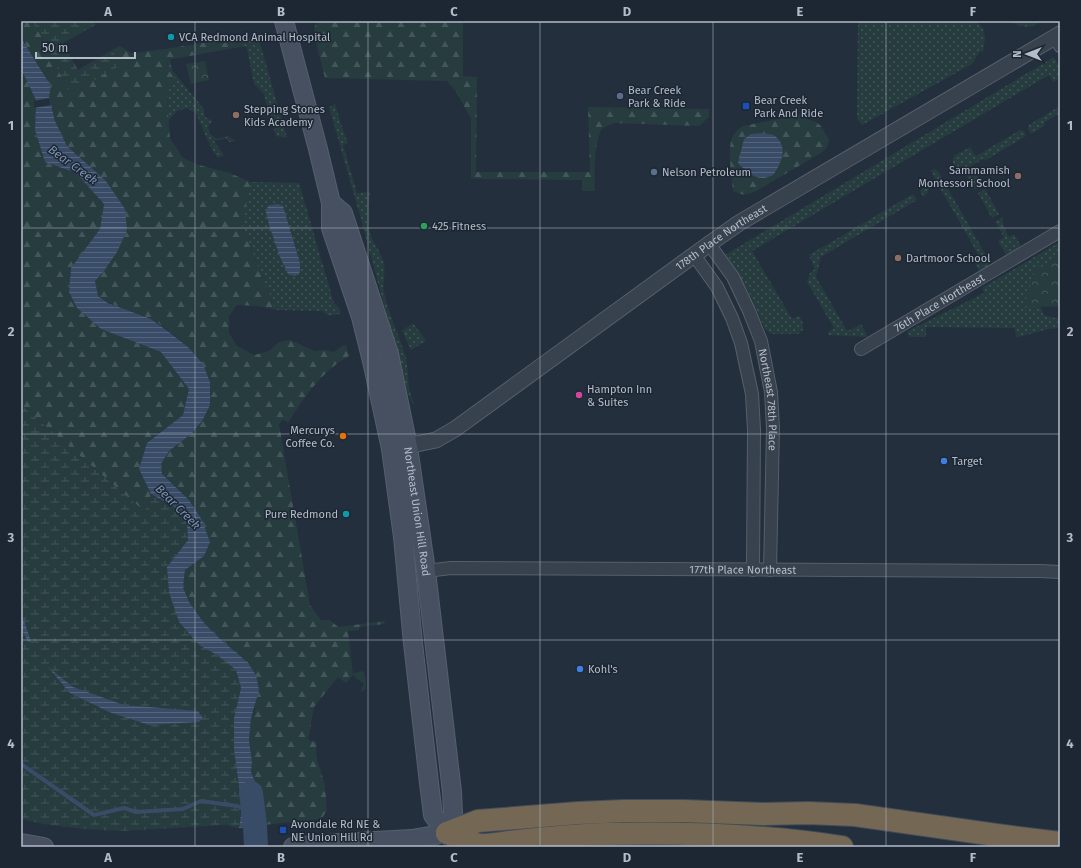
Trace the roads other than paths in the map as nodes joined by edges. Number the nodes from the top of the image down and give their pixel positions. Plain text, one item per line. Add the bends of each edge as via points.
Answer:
1 (284, 21) edge
2 (1058, 39) edge
3 (1060, 231) edge
4 (709, 244) junction
5 (694, 255) junction
6 (861, 349) dead end
7 (400, 448) junction
8 (753, 570) junction
9 (770, 570) junction
10 (426, 571) junction
11 (1060, 572) edge
12 (763, 814) junction
13 (550, 837) junction
14 (448, 840) edge
15 (21, 843) edge
16 (1060, 843) edge
17 (44, 847) edge
18 (293, 847) edge
19 (649, 847) edge
20 (842, 847) edge
21 (971, 847) edge

1 - 7 main road, Northeast Union Hill Road via 331,203 343,213 389,354
2 - 4 street, 178th Place Northeast via 739,223
3 - 6 street, 76th Place Northeast
4 - 5 street, 178th Place Northeast
4 - 9 street, Northeast 78th Place via 733,277 749,311 761,341 771,392 773,428
5 - 7 street, 178th Place Northeast via 455,429 436,440
5 - 8 street, Northeast 78th Place via 717,287 732,318 752,394
7 - 10 main road, Northeast Union Hill Road
7 - 14 main road, Northeast Union Hill Road via 403,537 429,783 433,815
8 - 9 street, 177th Place Northeast
8 - 10 street, 177th Place Northeast via 451,568
9 - 11 street, 177th Place Northeast
10 - 14 main road, Northeast Union Hill Road via 452,792 453,814
12 - 14 highway via 683,811 554,814 478,821
12 - 16 highway via 855,815
12 - 21 highway via 902,833
13 - 14 highway via 480,845
13 - 19 highway
13 - 20 highway via 605,834 714,835
14 - 18 main road via 412,839
15 - 17 main road

